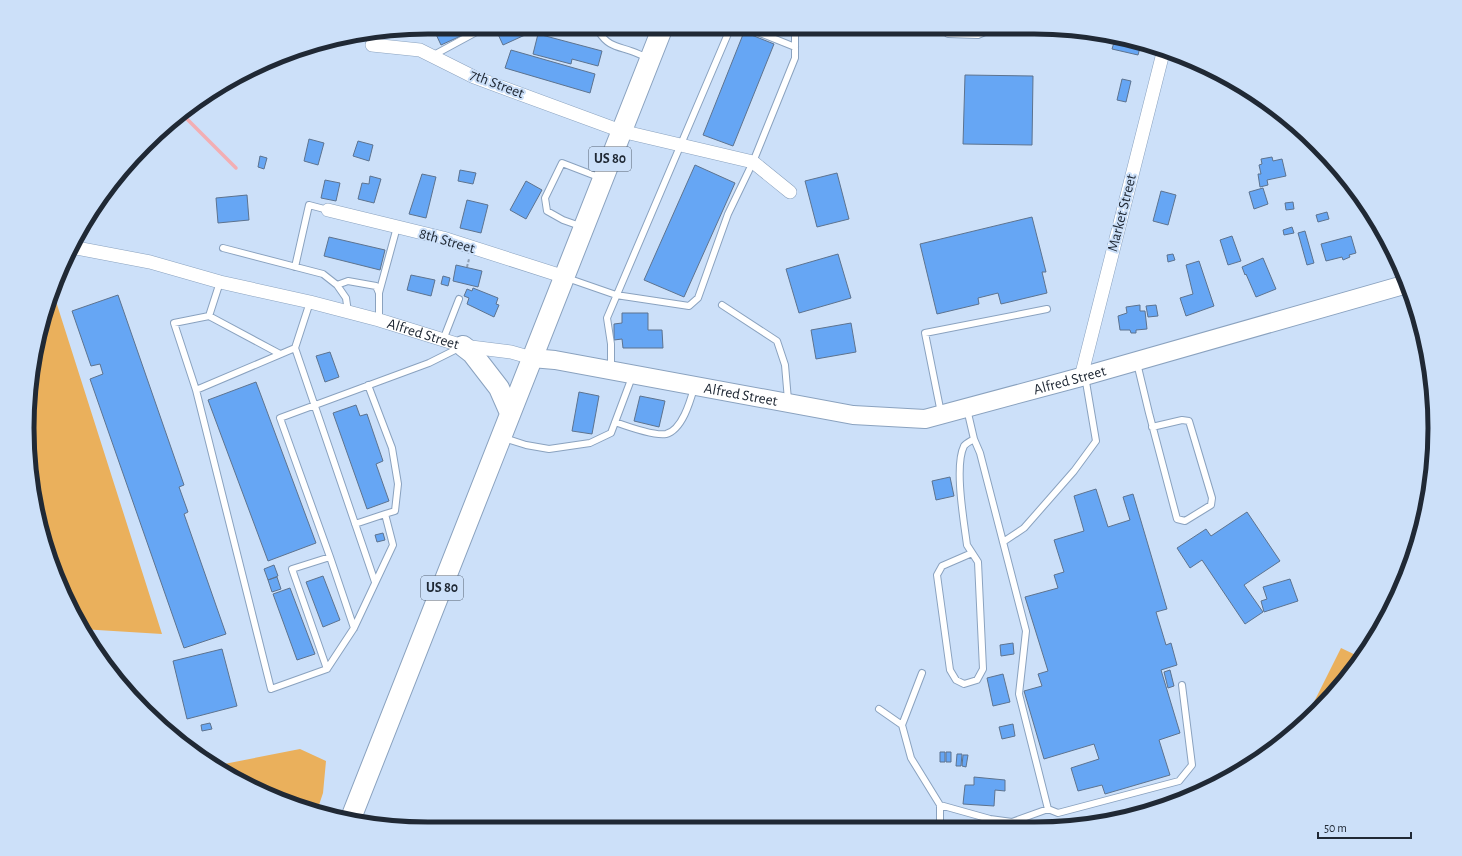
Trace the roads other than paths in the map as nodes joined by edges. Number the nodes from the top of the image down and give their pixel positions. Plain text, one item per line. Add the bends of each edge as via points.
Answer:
1 (473, 34) edge
2 (600, 34) edge
3 (660, 34) edge
4 (728, 34) edge
5 (762, 34) edge
6 (795, 34) edge
7 (948, 34) dead end
8 (982, 34) edge
9 (372, 45) dead end
10 (795, 47) junction
11 (432, 56) junction
12 (1162, 56) edge
13 (650, 59) junction
14 (621, 131) junction
15 (680, 146) junction
16 (753, 162) junction
17 (603, 179) junction
18 (790, 192) dead end
19 (328, 210) joint
20 (397, 227) junction
21 (584, 228) junction
22 (78, 247) edge
23 (223, 248) dead end
24 (295, 267) junction
25 (565, 277) junction
26 (220, 282) junction
27 (337, 285) junction
28 (1401, 286) edge
29 (379, 293) junction
30 (616, 295) junction
31 (459, 299) dead end
32 (310, 302) junction
33 (722, 305) dead end
34 (1047, 309) dead end
35 (348, 312) junction
36 (210, 316) junction
37 (379, 320) junction
38 (443, 340) junction
39 (463, 346) junction
40 (295, 348) junction
41 (280, 354) junction
42 (532, 358) junction
43 (1136, 361) junction
44 (610, 370) junction
45 (633, 374) junction
46 (1083, 376) junction
47 (368, 385) junction
48 (695, 386) junction
49 (196, 390) junction
50 (315, 404) junction
51 (789, 404) junction
52 (967, 408) junction
53 (510, 413) junction
54 (942, 415) junction
55 (615, 422) junction
56 (1152, 427) junction
57 (501, 437) junction
58 (974, 439) junction
59 (385, 514) junction
60 (355, 524) junction
61 (1003, 542) junction
62 (972, 553) junction
63 (330, 557) junction
64 (375, 582) junction
65 (354, 628) junction
66 (327, 669) junction
67 (922, 673) dead end
68 (1182, 685) dead end
69 (879, 709) dead end
70 (902, 725) junction
71 (940, 805) junction
72 (1048, 809) junction
73 (352, 814) edge
74 (940, 822) edge

1 - 11 lane
2 - 13 lane via 612,46
3 - 13 main road, US 80
4 - 15 lane
5 - 10 lane
6 - 10 lane
7 - 8 lane
9 - 11 street, 7th Street via 420,50
10 - 16 lane via 795,58
11 - 14 street, 7th Street via 474,77
12 - 46 street, Market Street
13 - 14 main road, US 80
14 - 15 street, 7th Street
14 - 17 main road, US 80
15 - 16 street, 7th Street
15 - 30 lane
16 - 18 street
16 - 30 lane via 728,214 698,298 690,306
17 - 21 main road, US 80
17 - 21 lane via 562,163 545,198 547,211
19 - 20 street, 8th Street
19 - 24 lane via 309,205
20 - 25 street, 8th Street via 443,238 501,261
20 - 29 lane
21 - 25 main road, US 80
22 - 26 street, Alfred Street via 150,262
23 - 24 lane
24 - 27 lane via 323,274
25 - 30 lane
25 - 42 main road, US 80
26 - 32 street, Alfred Street
26 - 36 lane
27 - 29 lane via 348,281 376,286
27 - 35 lane via 346,298
28 - 43 main road, Alfred Street
29 - 37 lane
30 - 44 lane via 607,318 611,344
31 - 38 lane
32 - 35 street, Alfred Street
32 - 40 lane
33 - 51 lane via 777,341 785,365
34 - 54 lane via 925,333
35 - 37 street, Alfred Street
36 - 41 lane
36 - 49 lane via 174,323
37 - 38 street, Alfred Street
38 - 39 street, Alfred Street
39 - 42 street, Alfred Street via 511,352
39 - 47 lane via 429,363
39 - 53 main road via 472,353 499,388
40 - 41 lane
40 - 50 lane
41 - 49 lane
42 - 44 main road, Alfred Street
42 - 53 main road, US 80
43 - 46 main road, Alfred Street
43 - 56 lane
44 - 45 main road, Alfred Street
45 - 48 main road, Alfred Street
45 - 55 lane
46 - 52 main road, Alfred Street
46 - 61 lane via 1096,441 1074,471 1024,528
47 - 50 lane
47 - 59 lane via 392,448 398,484 395,511
48 - 51 main road, Alfred Street
48 - 55 lane via 688,408 678,426 666,434 644,431
49 - 66 lane via 271,690
50 - 60 lane
50 - 63 lane via 280,418
51 - 54 main road, Alfred Street via 852,415 925,419
52 - 54 main road, Alfred Street
52 - 58 lane
53 - 57 main road, US 80
55 - 57 lane via 611,433 590,443 549,449
56 - 56 lane via 1177,520 1185,521 1211,505 1212,498 1189,421 1182,420
57 - 73 main road, US 80
58 - 61 lane
58 - 62 lane via 965,445 961,458 960,482 966,545
59 - 60 lane
59 - 64 lane via 393,545
60 - 64 lane
61 - 72 lane via 1026,631 1019,694
62 - 62 lane via 978,562 983,669 977,680 964,684 956,680 950,670 938,576 942,566
63 - 65 lane
63 - 66 lane via 292,569
64 - 65 lane
65 - 66 lane
67 - 70 lane
68 - 72 lane via 1192,765 1179,781 1058,813
69 - 70 lane
70 - 71 lane via 911,758
71 - 72 lane via 990,820 1012,822
71 - 74 lane

